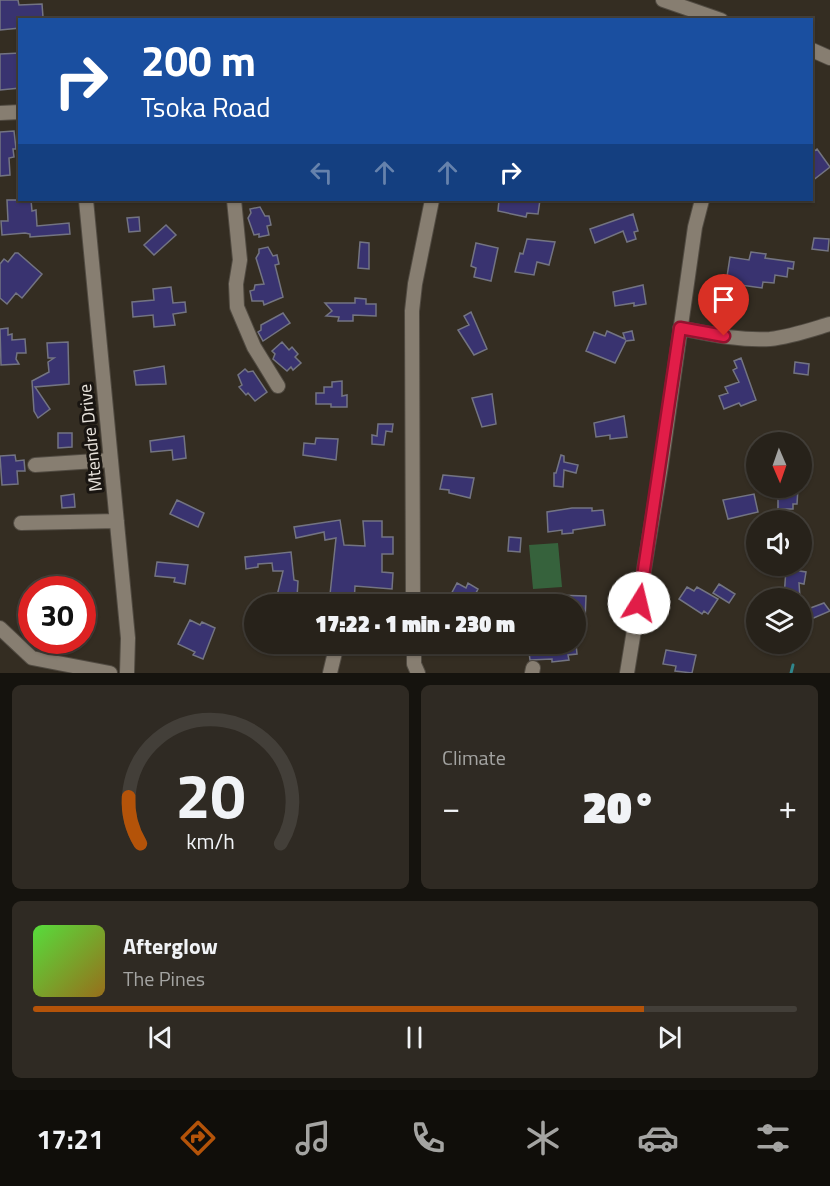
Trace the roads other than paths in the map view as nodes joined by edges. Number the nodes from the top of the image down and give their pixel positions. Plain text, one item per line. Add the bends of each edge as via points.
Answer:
1 (663, 0) edge
2 (715, 18) edge
3 (813, 50) edge
4 (830, 57) edge
5 (18, 112) edge
6 (0, 114) edge
7 (86, 201) edge
8 (234, 201) edge
9 (432, 201) edge
10 (701, 202) edge
11 (830, 324) edge
12 (680, 328) junction
13 (278, 386) dead end
14 (111, 460) junction
15 (35, 465) dead end
16 (117, 521) junction
17 (21, 523) dead end
18 (413, 594) edge
19 (0, 628) edge
20 (335, 654) edge
21 (414, 654) edge
22 (79, 670) edge
23 (110, 673) edge
24 (127, 673) edge
25 (330, 673) edge
26 (418, 673) edge
27 (627, 673) edge

1 - 2 street
3 - 4 street
5 - 6 street
7 - 14 street, Mtendre Drive
8 - 13 street via 240,260 237,307 254,347
9 - 18 street via 412,311
10 - 12 street
11 - 12 street via 760,339
12 - 27 street
14 - 15 street
14 - 16 street, Mtendre Drive
16 - 17 street
16 - 24 street, Mtendre Drive via 128,638
19 - 22 street via 32,658
20 - 25 street
21 - 26 street
22 - 23 street

